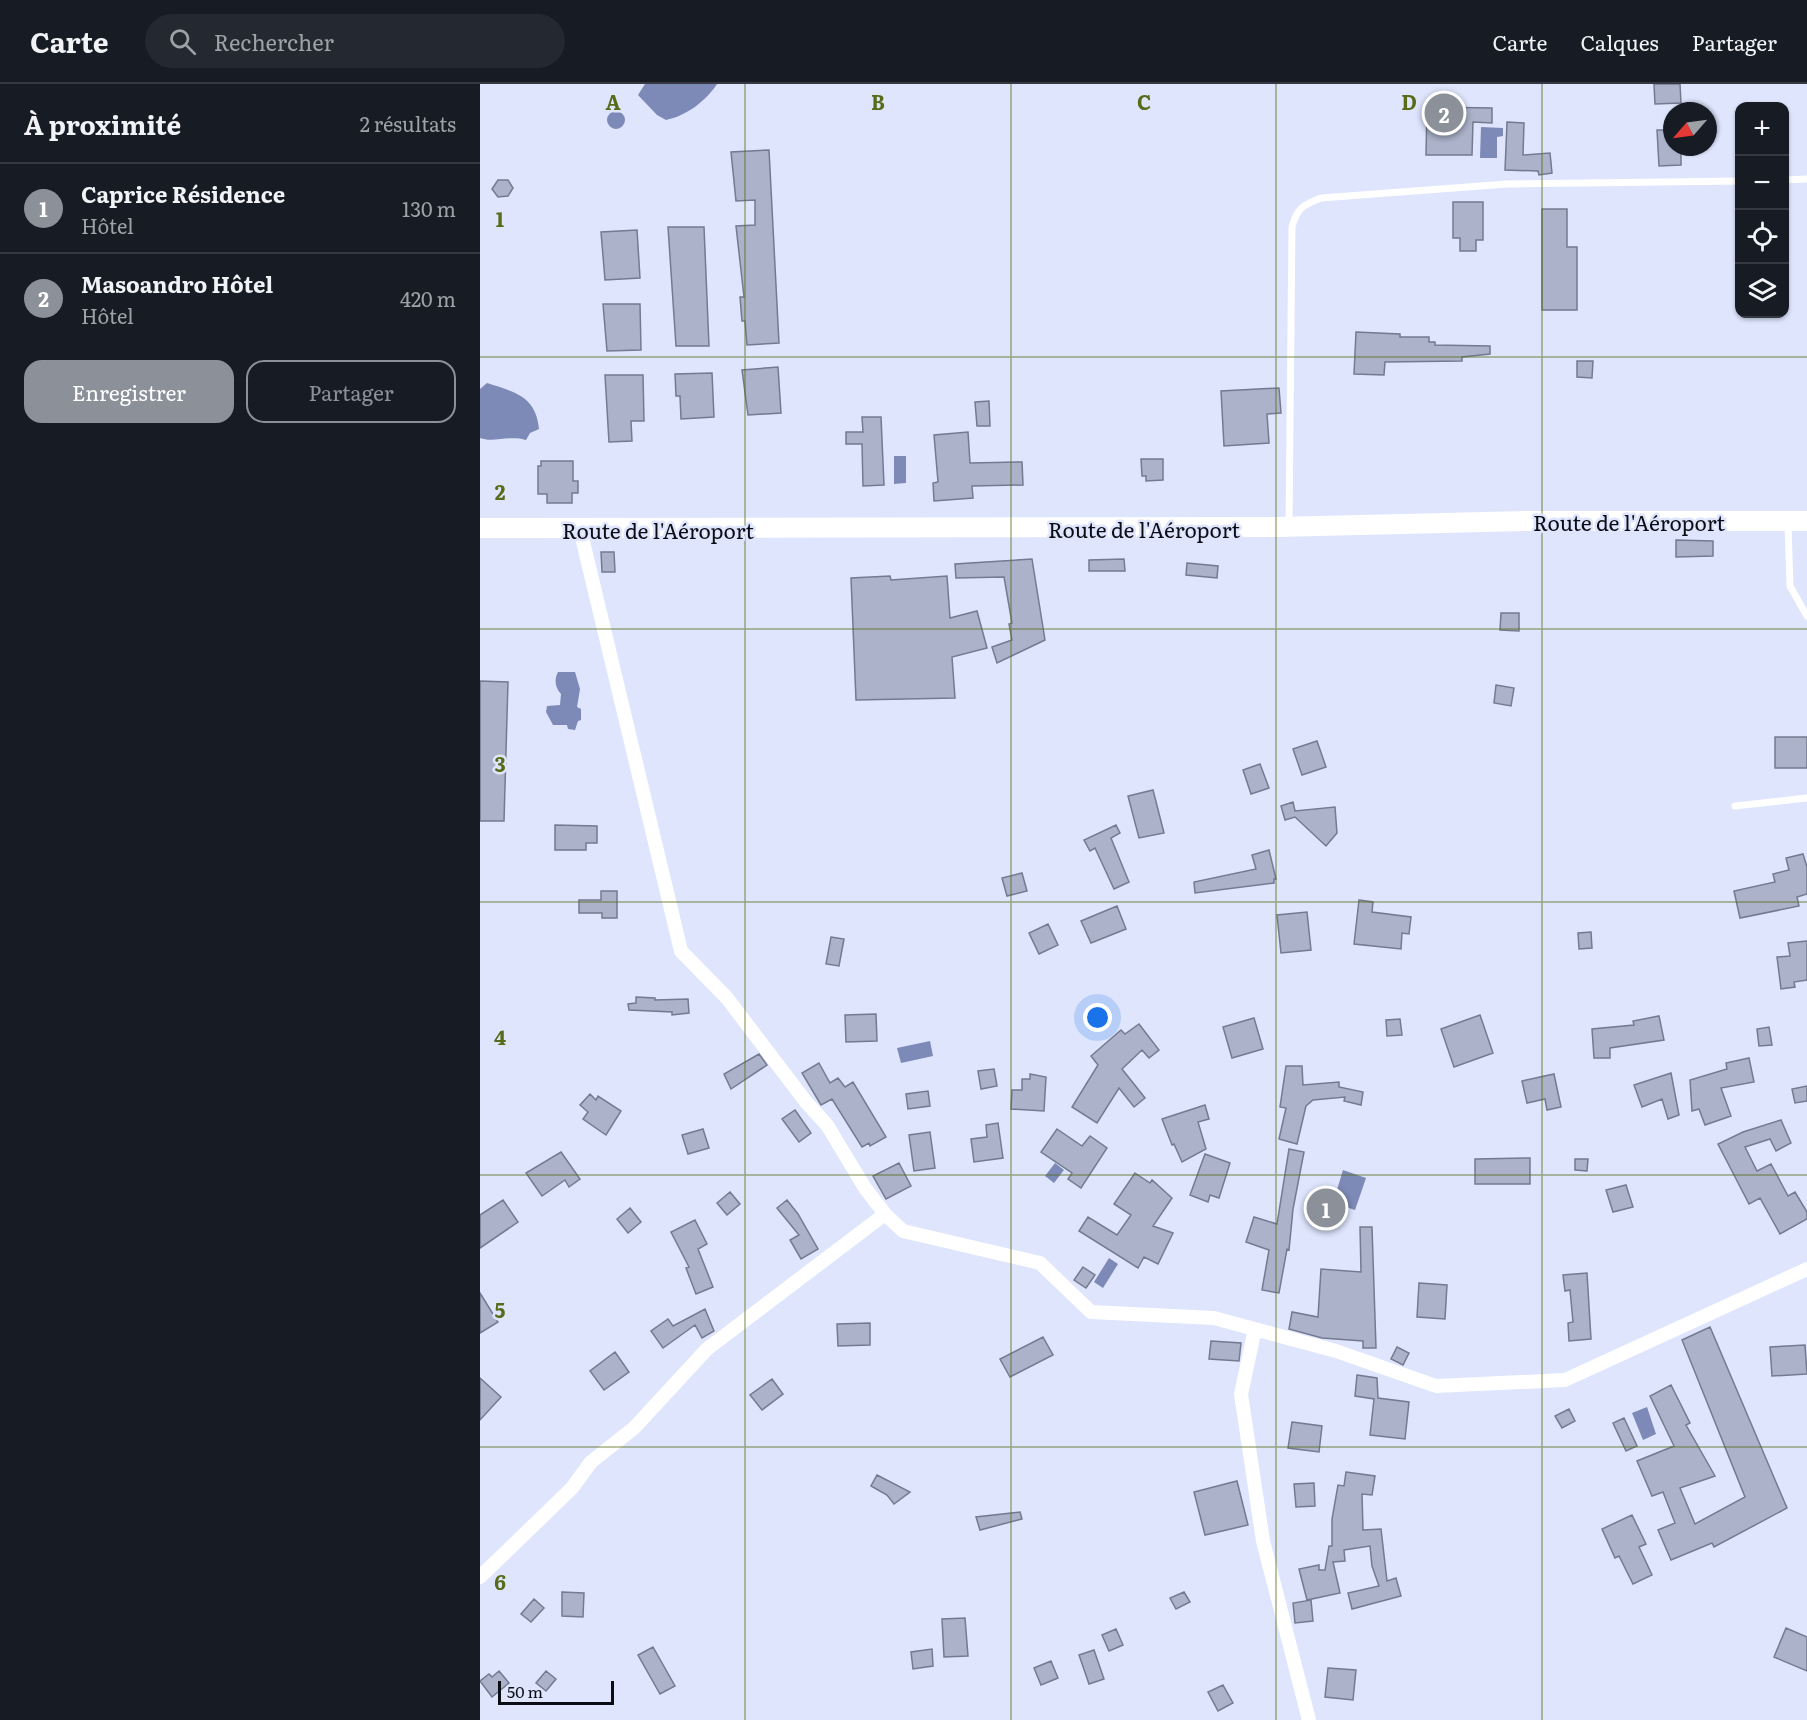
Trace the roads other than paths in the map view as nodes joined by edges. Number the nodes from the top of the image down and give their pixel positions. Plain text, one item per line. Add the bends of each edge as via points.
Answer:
1 (1807, 179) edge
2 (1789, 180) edge
3 (1735, 181) edge
4 (1798, 522) edge
5 (1289, 527) junction
6 (480, 528) edge
7 (580, 529) junction
8 (1807, 616) edge
9 (1807, 798) edge
10 (1734, 806) dead end
11 (885, 1214) junction
12 (1807, 1269) edge
13 (1255, 1329) junction
14 (480, 1577) edge
15 (1309, 1720) edge

1 - 2 lane
3 - 5 lane via 1507,184 1322,198 1303,205 1296,212 1292,227
4 - 5 main road, Route de l'Aéroport via 1528,521
4 - 8 lane via 1789,543 1790,586
5 - 7 main road, Route de l'Aéroport
6 - 7 main road, Route de l'Aéroport
7 - 11 street via 681,951 727,998 827,1125
9 - 10 lane
11 - 13 street via 903,1231 1040,1263 1091,1312 1214,1318
11 - 14 street via 707,1348 634,1428 591,1462 572,1488
12 - 13 street via 1565,1380 1436,1386
13 - 15 street via 1241,1394 1263,1541

